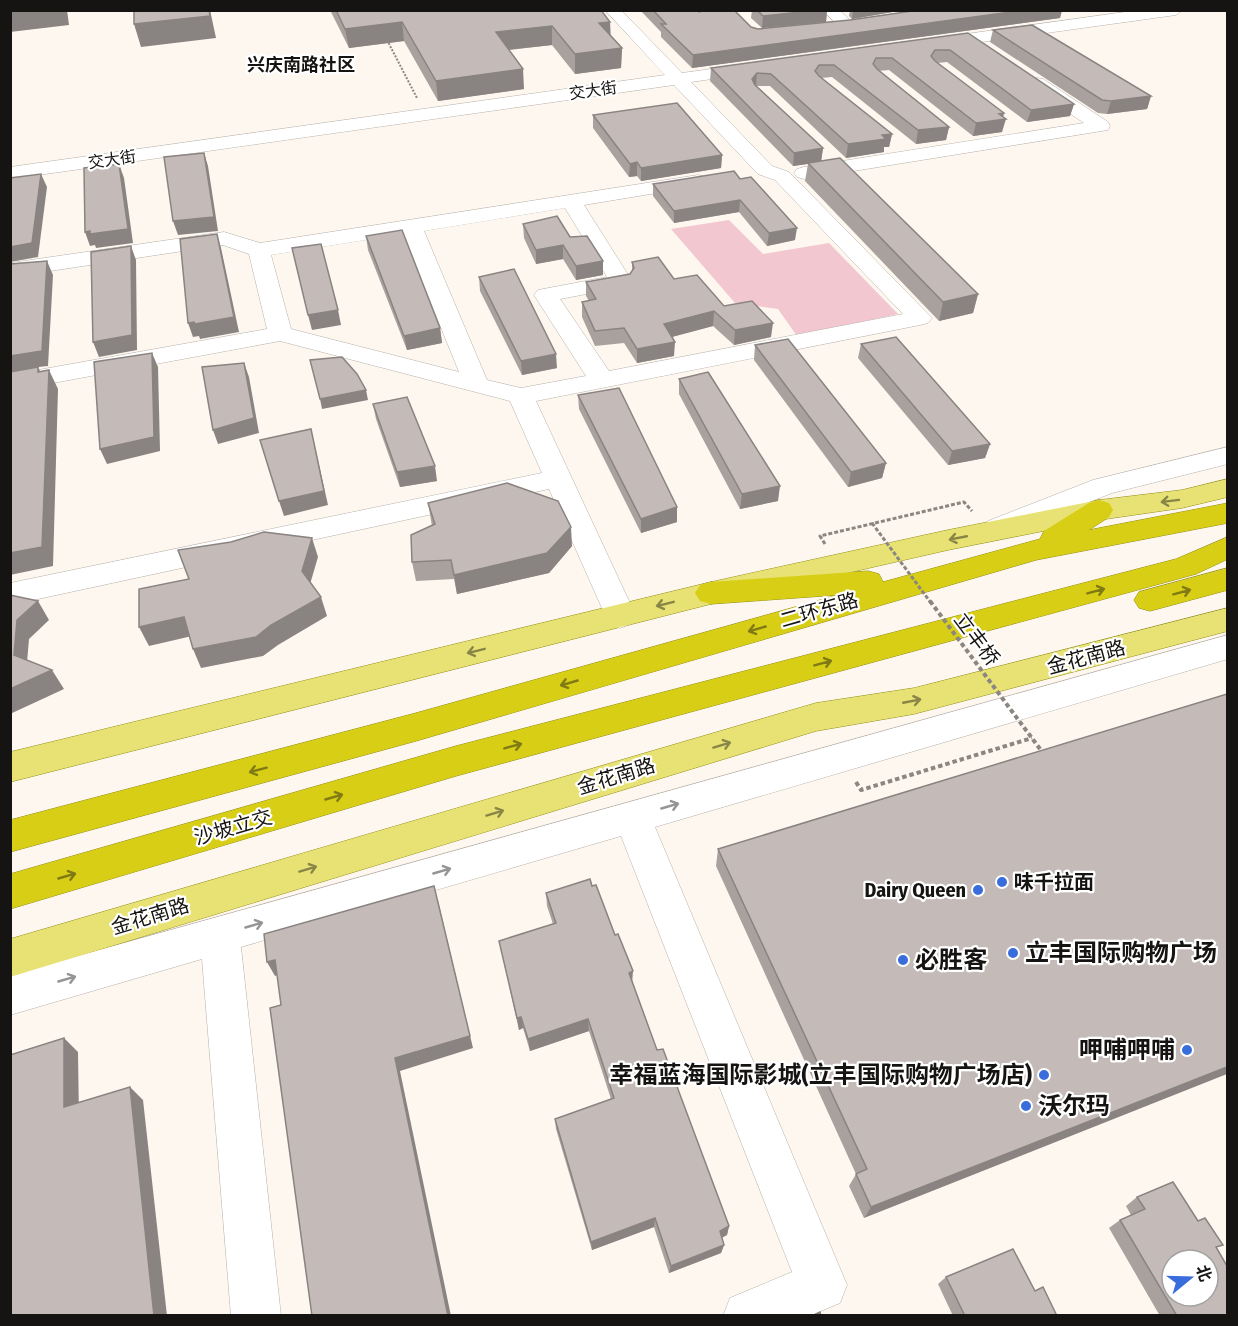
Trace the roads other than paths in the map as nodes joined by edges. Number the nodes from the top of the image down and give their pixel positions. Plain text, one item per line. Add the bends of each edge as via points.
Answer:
1 (612, 10) edge
2 (829, 10) edge
3 (958, 10) edge
4 (1176, 10) edge
5 (1003, 17) dead end
6 (848, 26) junction
7 (825, 28) edge
8 (1026, 32) junction
9 (970, 39) junction
10 (911, 47) edge
11 (989, 51) edge
12 (770, 66) edge
13 (1017, 70) edge
14 (675, 78) junction
15 (1013, 123) dead end
16 (953, 132) dead end
17 (1031, 137) junction
18 (897, 141) dead end
19 (970, 147) junction
20 (825, 152) dead end
21 (915, 155) junction
22 (841, 167) junction
23 (10, 173) edge
24 (763, 173) junction
25 (719, 177) edge
26 (571, 201) junction
27 (411, 226) junction
28 (259, 250) junction
29 (10, 270) edge
30 (280, 334) junction
31 (602, 380) junction
32 (10, 383) edge
33 (477, 385) junction
34 (521, 396) junction
35 (1227, 455) edge
36 (559, 478) junction
37 (1227, 488) edge
38 (1099, 510) junction
39 (1227, 513) edge
40 (990, 532) junction
41 (1227, 547) edge
42 (1035, 550) junction
43 (933, 578) junction
44 (1227, 579) edge
45 (711, 593) junction
46 (10, 594) edge
47 (620, 616) junction
48 (1227, 619) edge
49 (1227, 647) edge
50 (877, 649) junction
51 (10, 767) edge
52 (632, 817) junction
53 (10, 836) edge
54 (10, 892) edge
55 (220, 935) junction
56 (10, 958) edge
57 (10, 995) edge
58 (256, 1316) edge
59 (748, 1316) edge

1 - 14 street
2 - 6 street
3 - 6 street
4 - 8 street
5 - 8 street
6 - 7 street
8 - 9 street
9 - 10 street
9 - 11 street
12 - 14 street, 交大街
13 - 17 street via 1101,126
14 - 23 street, 交大街
14 - 24 street
15 - 17 street
16 - 19 street
17 - 19 street
18 - 21 street
19 - 21 street
20 - 22 street
21 - 22 street
22 - 24 street
24 - 31 street via 920,318
25 - 26 street
26 - 27 street
26 - 31 street via 621,281 546,295
27 - 28 street
27 - 33 street
28 - 29 street via 224,238
28 - 30 street
30 - 32 street
30 - 33 street
31 - 34 street
33 - 34 street
34 - 36 street
35 - 40 street via 1103,486
36 - 46 street
36 - 47 street
37 -> 38 main road via 1182,499
38 - 40 main road
38 - 42 highway
39 - 42 highway, 二环东路
40 -> 45 main road
50 -> 41 highway via 1185,567
42 - 43 highway, 二环东路
43 - 45 highway
43 -> 53 highway, 二环东路 via 416,728
50 -> 44 highway via 1098,614
45 -> 47 main road
47 -> 51 main road
56 -> 48 main road, 金花南路 via 816,717 914,701
52 -> 49 street
54 -> 50 highway, 沙坡立交 via 456,761
55 -> 52 street
52 - 59 street via 822,1285
57 -> 55 street
55 - 58 street

